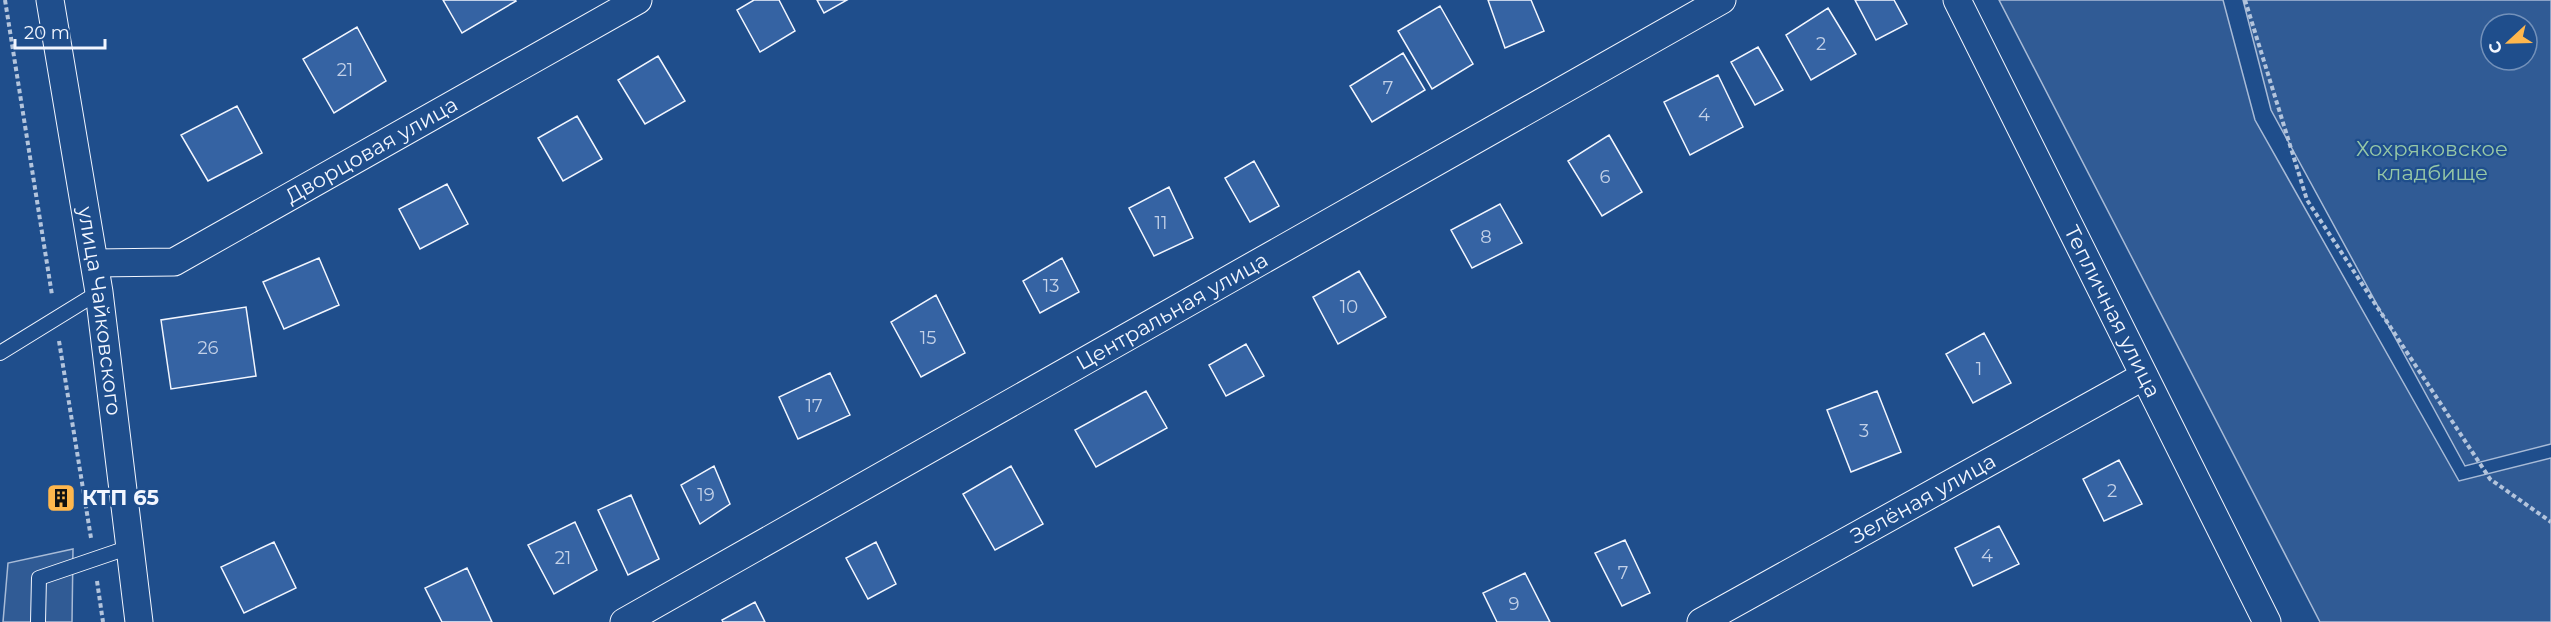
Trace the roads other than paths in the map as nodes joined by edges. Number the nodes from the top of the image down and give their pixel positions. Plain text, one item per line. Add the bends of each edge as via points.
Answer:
1 (50, 0) edge
2 (638, 0) edge
3 (1722, 0) edge
4 (1957, 0) edge
5 (95, 263) junction
6 (99, 291) junction
7 (0, 353) edge
8 (2144, 376) junction
9 (130, 547) junction
10 (38, 622) edge
11 (139, 622) edge
12 (624, 622) edge
13 (1701, 622) edge
14 (2268, 622) edge

1 - 5 street, улица Чайковского
2 - 5 street, Дворцовая улица via 174,262
3 - 12 street, Центральная улица
4 - 8 street, Тепличная улица
5 - 6 street, улица Чайковского
6 - 7 lane
6 - 9 street, улица Чайковского
8 - 13 street, Зелёная улица
8 - 14 street, Тепличная улица
9 - 10 lane via 39,578
9 - 11 street, улица Чайковского

